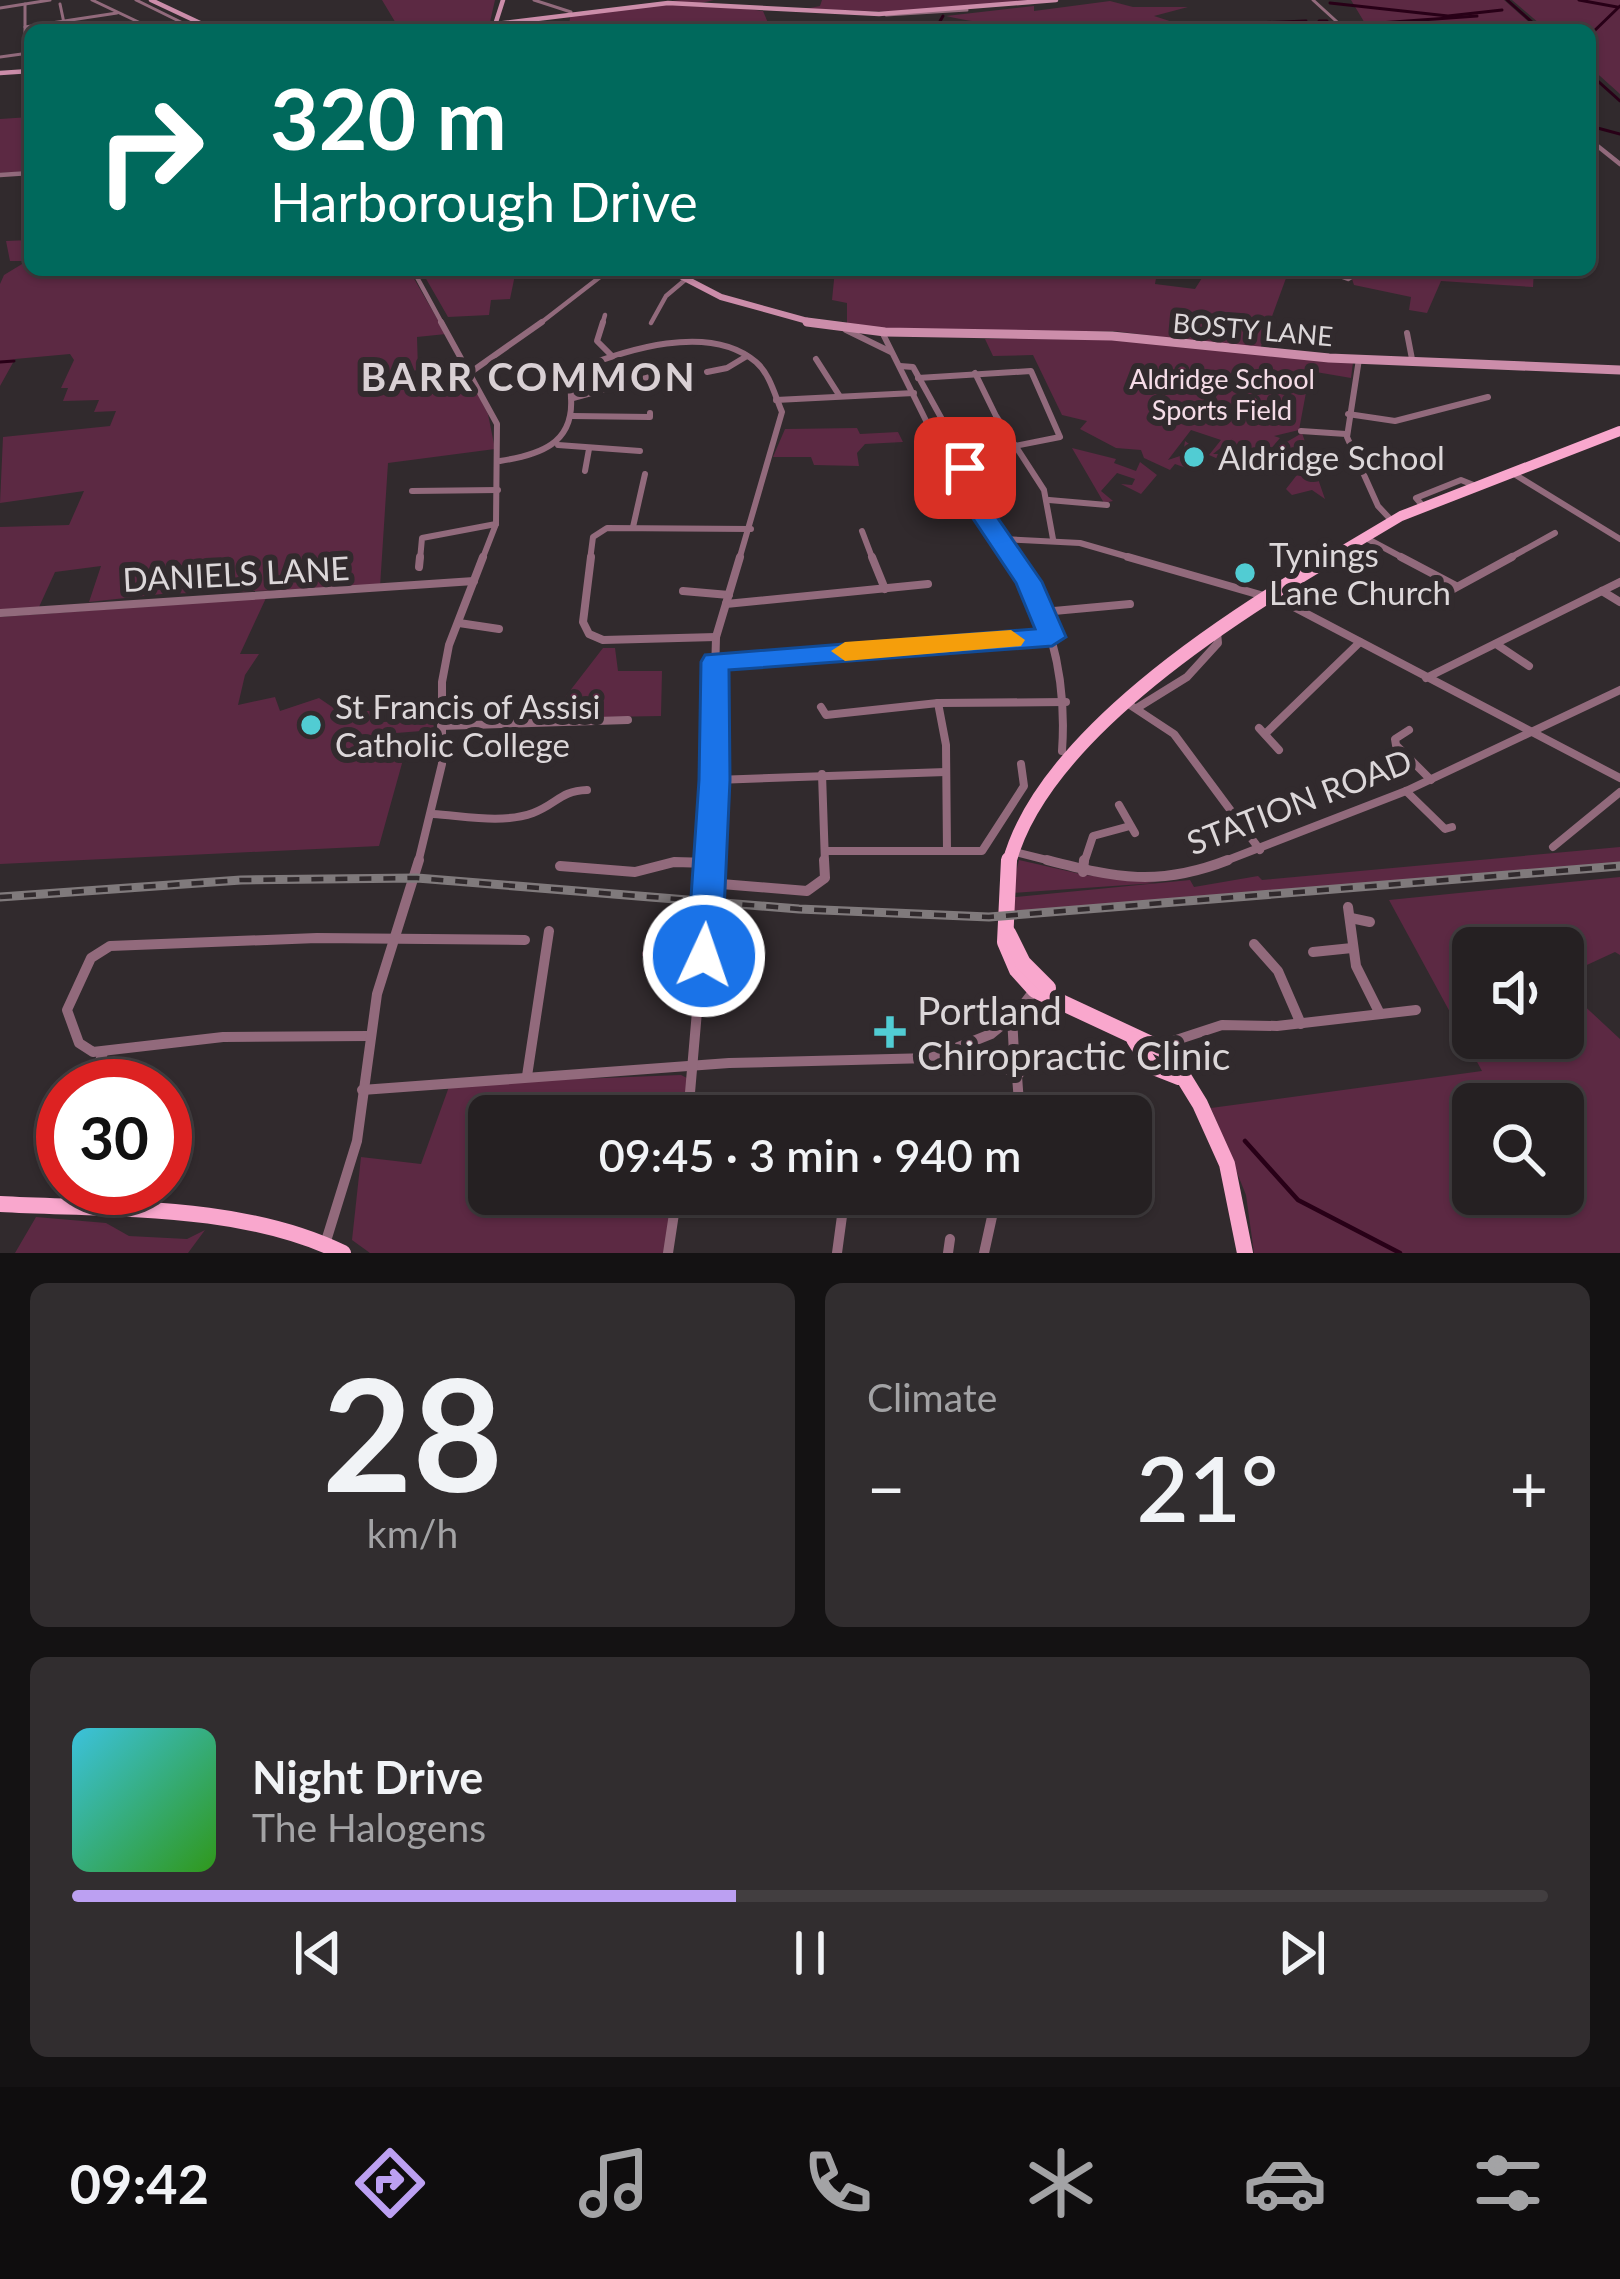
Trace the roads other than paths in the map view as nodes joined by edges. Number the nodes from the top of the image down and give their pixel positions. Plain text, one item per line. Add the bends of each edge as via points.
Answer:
1 (50, 0) edge
2 (92, 0) edge
3 (136, 0) edge
4 (151, 0) edge
5 (533, 0) edge
6 (1004, 0) edge
7 (1056, 0) edge
8 (1312, 1) edge
9 (715, 2) edge
10 (25, 4) junction
11 (61, 5) dead end
12 (995, 7) junction
13 (0, 8) edge
14 (571, 12) junction
15 (117, 13) junction
16 (526, 19) junction
17 (175, 20) junction
18 (64, 22) junction
19 (25, 24) edge
20 (48, 24) edge
21 (147, 24) edge
22 (160, 24) edge
23 (184, 24) edge
24 (202, 24) edge
25 (502, 24) edge
26 (516, 24) edge
27 (1339, 24) edge
28 (1596, 145) edge
29 (1620, 164) edge
30 (416, 276) edge
31 (601, 276) edge
32 (679, 276) edge
33 (685, 280) junction
34 (606, 319) dead end
35 (651, 323) dead end
36 (845, 329) junction
37 (1407, 333) dead end
38 (883, 334) junction
39 (892, 352) junction
40 (612, 356) junction
41 (747, 356) junction
42 (1359, 358) junction
43 (817, 359) dead end
44 (1412, 359) junction
45 (900, 366) junction
46 (1620, 370) edge
47 (471, 372) junction
48 (975, 373) junction
49 (707, 374) dead end
50 (651, 377) dead end
51 (918, 378) junction
52 (914, 393) junction
53 (839, 396) junction
54 (1482, 397) dead end
55 (573, 398) junction
56 (776, 400) junction
57 (650, 413) dead end
58 (1348, 414) junction
59 (572, 416) junction
60 (1301, 431) dead end
61 (1620, 431) edge
62 (1346, 434) junction
63 (557, 445) junction
64 (1016, 446) junction
65 (589, 449) junction
66 (642, 450) dead end
67 (758, 451) dead end
68 (771, 452) junction
69 (500, 461) junction
70 (585, 471) dead end
71 (1514, 473) junction
72 (645, 474) dead end
73 (498, 490) junction
74 (412, 491) dead end
75 (1049, 500) junction
76 (1107, 506) dead end
77 (982, 514) junction
78 (1392, 520) junction
79 (496, 524) junction
80 (633, 527) junction
81 (751, 529) junction
82 (1549, 530) dead end
83 (862, 531) dead end
84 (1364, 537) junction
85 (1002, 539) junction
86 (1053, 539) junction
87 (1620, 539) edge
88 (1276, 548) dead end
89 (432, 557) dead end
90 (1312, 568) junction
91 (474, 581) junction
92 (1620, 582) edge
93 (928, 584) dead end
94 (1456, 586) junction
95 (688, 589) dead end
96 (885, 589) junction
97 (1602, 591) junction
98 (1424, 592) dead end
99 (1266, 595) junction
100 (728, 599) junction
101 (1435, 599) junction
102 (1620, 602) edge
103 (1130, 604) dead end
104 (1401, 604) dead end
105 (1043, 612) junction
106 (0, 613) edge
107 (505, 619) dead end
108 (459, 623) junction
109 (716, 637) junction
110 (1052, 637) junction
111 (1360, 642) junction
112 (1496, 644) junction
113 (715, 662) junction
114 (1529, 666) dead end
115 (1426, 678) junction
116 (1620, 690) edge
117 (1066, 702) junction
118 (938, 703) junction
119 (1132, 705) junction
120 (823, 713) dead end
121 (1066, 718) junction
122 (621, 723) dead end
123 (441, 726) junction
124 (1529, 733) junction
125 (1409, 734) dead end
126 (1087, 736) junction
127 (1279, 750) dead end
128 (1062, 751) dead end
129 (1021, 764) dead end
130 (946, 772) junction
131 (822, 775) junction
132 (1620, 778) edge
133 (715, 780) junction
134 (1431, 780) junction
135 (587, 790) dead end
136 (1406, 791) junction
137 (1620, 792) edge
138 (1119, 805) dead end
139 (434, 814) junction
140 (1452, 827) dead end
141 (1553, 847) dead end
142 (947, 850) junction
143 (1260, 850) junction
144 (825, 851) junction
145 (1010, 851) junction
146 (579, 853) dead end
147 (710, 863) junction
148 (560, 866) dead end
149 (578, 867) junction
150 (1083, 872) junction
151 (709, 885) junction
152 (1370, 922) dead end
153 (549, 931) dead end
154 (395, 939) junction
155 (520, 942) dead end
156 (1251, 947) dead end
157 (1352, 948) junction
158 (1313, 952) dead end
159 (647, 954) dead end
160 (704, 956) junction
161 (1036, 986) junction
162 (1416, 1010) dead end
163 (1380, 1014) junction
164 (1012, 1016) junction
165 (1301, 1024) junction
166 (368, 1036) junction
167 (964, 1050) junction
168 (104, 1053) junction
169 (1014, 1054) junction
170 (1163, 1058) junction
171 (101, 1059) edge
172 (1003, 1065) junction
173 (694, 1066) junction
174 (527, 1076) junction
175 (1017, 1076) junction
176 (362, 1090) junction
177 (691, 1095) edge
178 (1018, 1095) edge
179 (0, 1204) edge
180 (674, 1215) edge
181 (992, 1215) edge
182 (842, 1216) dead end
183 (338, 1250) edge
184 (668, 1253) edge
185 (837, 1253) edge
186 (984, 1253) edge
187 (1245, 1253) edge

1 - 10 street
2 - 15 street
3 - 17 street
4 - 24 main road
5 - 14 street
6 - 12 street
7 - 12 main road
8 - 27 street
9 - 12 main road via 871,14
9 - 14 main road
10 - 13 street
10 - 19 street
11 - 18 street
14 - 16 main road
15 - 18 street
15 - 21 street
16 - 25 main road
16 - 26 street
17 - 22 street
17 - 23 street
18 - 20 street
28 - 29 street
30 - 47 street
31 - 47 street
32 - 33 main road, BOSTY LANE
33 - 35 street
33 - 36 main road, BOSTY LANE
34 - 40 street via 597,341
36 - 38 main road, BOSTY LANE
36 - 39 street
37 - 44 street
38 - 39 street
38 - 42 main road, BOSTY LANE via 1119,336
39 - 45 street
40 - 41 street via 668,344
40 - 55 street via 575,370 568,380
41 - 49 street
41 - 56 street
42 - 44 main road, BOSTY LANE
42 - 58 street
43 - 53 street
44 - 46 main road, BOSTY LANE
45 - 51 street via 913,367
45 - 52 street
47 - 69 street via 497,424
48 - 51 street
48 - 64 street
48 - 64 street via 1033,373 1060,436
50 - 55 street
51 - 77 street via 990,506
52 - 53 street
52 - 77 street
53 - 56 street
54 - 58 street via 1395,421
55 - 59 street
56 - 68 street via 783,420
57 - 59 street
58 - 62 street
59 - 63 street
60 - 62 street
61 - 71 main road
62 - 78 street
63 - 65 street
63 - 69 street
64 - 75 street
65 - 66 street
65 - 70 street
67 - 68 street
68 - 81 street
69 - 73 street
71 - 78 main road
71 - 87 street
72 - 80 street
73 - 74 street
73 - 79 street
75 - 76 street
75 - 86 street
77 - 85 street
78 - 84 main road
79 - 89 street via 422,538 420,563
79 - 91 street
80 - 81 street
80 - 109 street via 592,537 586,632 603,640
81 - 100 street
82 - 94 street via 1555,533
83 - 96 street
84 - 90 main road
84 - 94 street
85 - 86 street
85 - 105 street
86 - 99 street
88 - 90 street
90 - 99 main road
91 - 106 street, DANIELS LANE
91 - 108 street
92 - 97 street
93 - 96 street
94 - 101 street
95 - 100 street
96 - 100 street
97 - 102 street
97 - 112 street
98 - 101 street
99 - 111 street
99 - 119 main road
100 - 109 street
101 - 104 street
103 - 105 street
105 - 110 street
107 - 108 street via 499,631
108 - 123 street via 442,682
109 - 113 street
110 - 113 street
110 - 117 street
111 - 115 street
111 - 127 street via 1262,731
112 - 114 street
112 - 115 street
113 - 133 street
115 - 124 street
116 - 124 street, STATION ROAD
117 - 118 street
117 - 121 street
118 - 120 street
118 - 130 street
119 - 126 main road
119 - 143 street via 1174,734
121 - 126 street
121 - 128 street
122 - 123 street
123 - 139 street
124 - 132 street
124 - 134 street, STATION ROAD
125 - 134 street via 1396,745
126 - 145 main road
129 - 142 street via 1030,777 986,848
130 - 131 street
130 - 142 street
131 - 133 street
131 - 144 street
133 - 147 street
134 - 136 street, STATION ROAD
135 - 139 street via 566,791 525,818
136 - 140 street
136 - 143 street, STATION ROAD
137 - 141 street
138 - 150 street via 1133,830 1092,832
139 - 154 street
142 - 144 street
143 - 150 street, STATION ROAD via 1166,878
144 - 151 street via 826,878 815,889
145 - 150 street, STATION ROAD
145 - 161 main road via 1011,960
146 - 149 street
147 - 149 street via 635,872
147 - 151 street
148 - 149 street
151 - 160 street
152 - 157 street via 1350,912
153 - 174 street
154 - 155 street
154 - 166 street
154 - 168 street via 110,946 92,958 67,1010 79,1042
156 - 165 street via 1278,971
157 - 158 street
157 - 163 street
159 - 160 street
160 - 173 street
161 - 164 street
161 - 170 main road
162 - 163 street
163 - 165 street
164 - 167 street
164 - 169 street
165 - 170 street via 1249,1022 1178,1036
166 - 168 street via 223,1036
166 - 176 street
167 - 172 street
167 - 173 street via 918,1060
168 - 171 street
169 - 172 street
169 - 175 street via 1027,1065
170 - 187 main road via 1200,1104 1227,1164
172 - 175 street
173 - 174 street
173 - 177 street
174 - 176 street
175 - 178 street
176 - 183 street
179 - 183 main road via 208,1220
180 - 184 street
181 - 186 street
182 - 185 street

